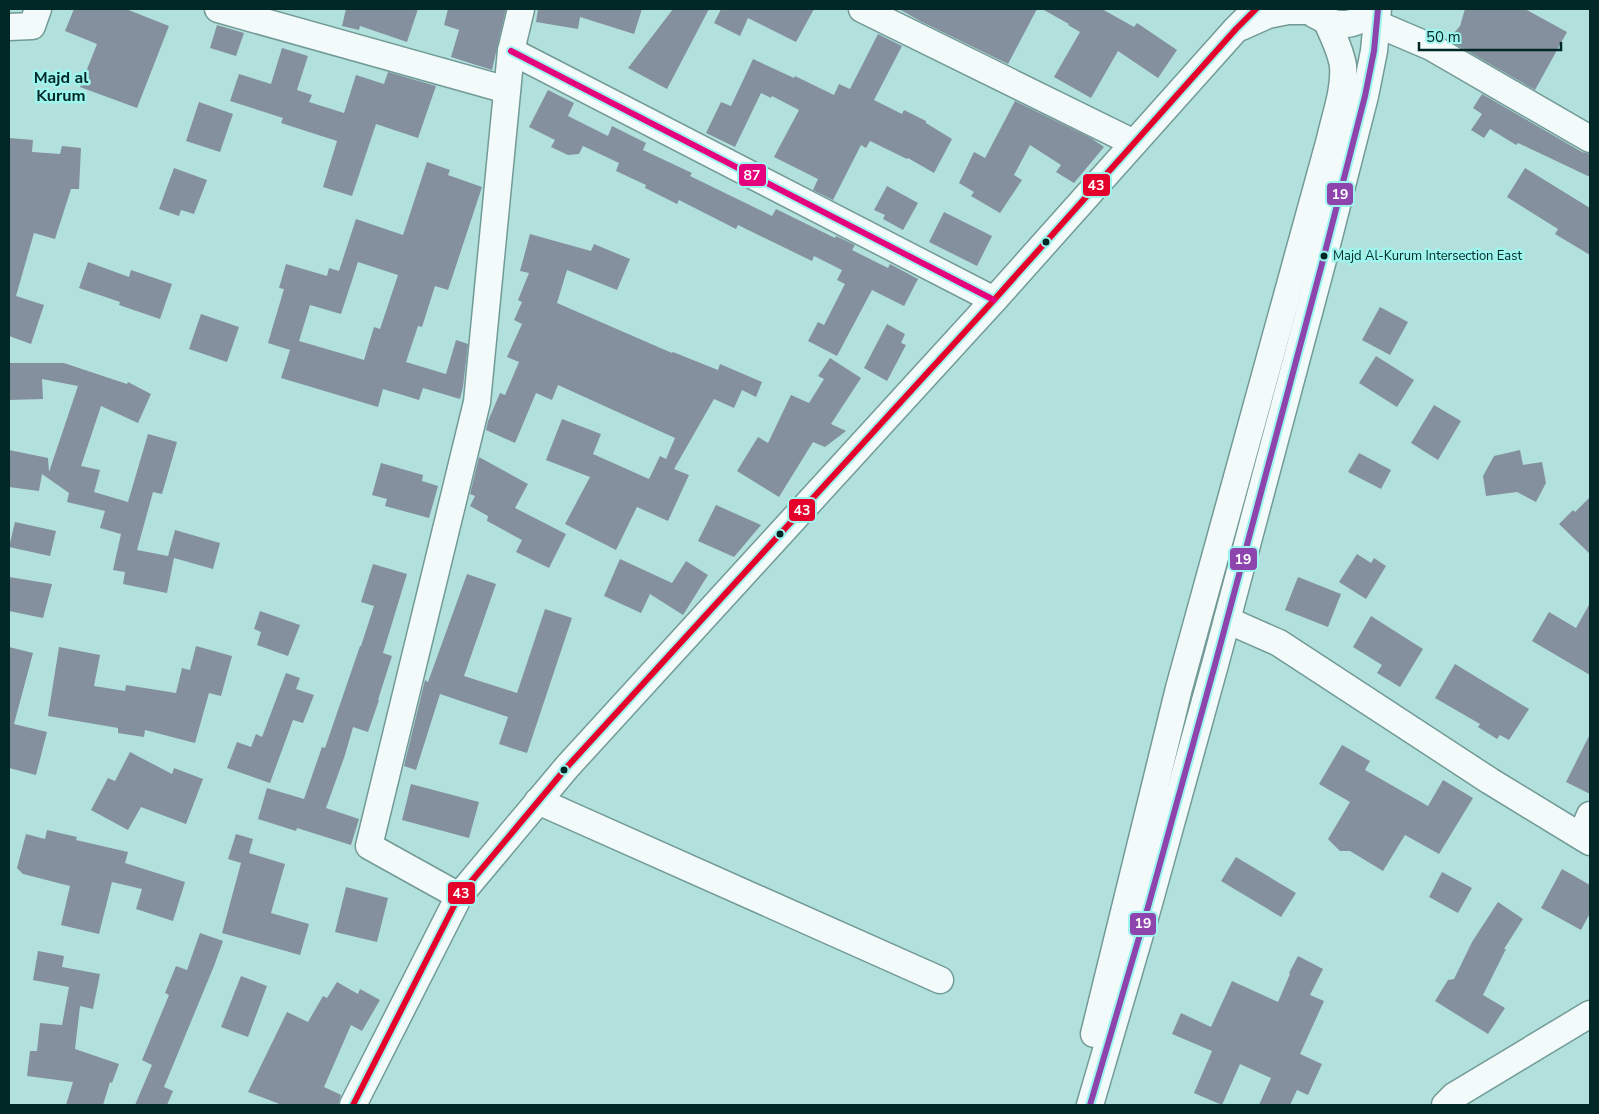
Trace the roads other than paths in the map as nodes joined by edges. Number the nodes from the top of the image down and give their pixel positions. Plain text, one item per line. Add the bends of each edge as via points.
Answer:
1 (38, 9) edge
2 (218, 9) edge
3 (521, 9) edge
4 (862, 9) edge
5 (1256, 9) edge
6 (1316, 14) edge
7 (1376, 14) edge
8 (9, 27) edge
9 (1236, 29) junction
10 (511, 51) junction
11 (507, 90) junction
12 (1590, 139) edge
13 (1134, 143) junction
14 (994, 300) junction
15 (1227, 620) junction
16 (538, 801) junction
17 (1587, 831) edge
18 (459, 896) junction
19 (940, 980) dead end
20 (1590, 1014) edge
21 (353, 1105) edge
22 (1076, 1105) edge
23 (1090, 1105) edge
24 (1445, 1105) edge

1 - 8 street via 32,26
2 - 11 street
3 - 10 street
4 - 13 street
5 - 9 street
6 - 7 street via 1342,25
6 - 9 street via 1288,11 1268,15
6 - 22 street via 1339,49 1343,66 1342,86 1180,688
7 - 12 street
7 - 15 street via 1374,51 1363,106
9 - 13 street
10 - 11 street
10 - 14 street
11 - 18 street via 477,402 369,846
13 - 14 street
14 - 16 street
15 - 17 street via 1280,643 1490,781
15 - 23 street
16 - 18 street
16 - 19 street
18 - 21 street
20 - 24 street via 1454,1096

